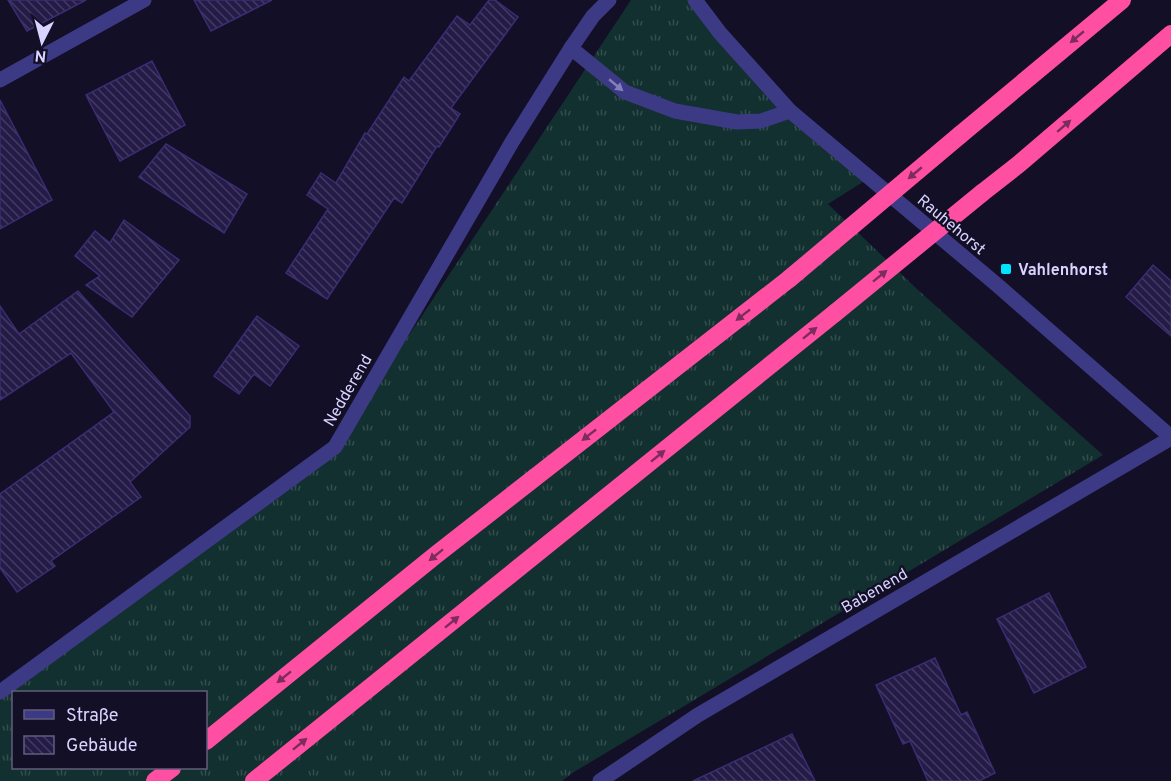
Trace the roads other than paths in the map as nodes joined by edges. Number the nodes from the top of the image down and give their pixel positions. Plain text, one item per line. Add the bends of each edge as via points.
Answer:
1 (144, 0) edge
2 (609, 0) edge
3 (694, 0) edge
4 (1122, 0) edge
5 (1171, 34) edge
6 (571, 48) junction
7 (0, 80) edge
8 (790, 111) junction
9 (1171, 437) edge
10 (0, 692) edge
11 (207, 740) edge
12 (171, 769) edge
13 (155, 781) edge
14 (255, 781) edge
15 (600, 781) edge

1 - 7 street
2 - 6 street, Nedderend
3 - 8 street, Rauhehorst
4 -> 11 highway, bridge via 789,279 437,554
14 -> 5 highway, bridge via 1019,164
6 -> 8 street via 625,93 675,111 737,122 761,121
6 - 10 street, Nedderend via 335,447
8 - 9 street, Rauhehorst
9 - 15 street, Babenend via 698,715
12 - 13 highway

